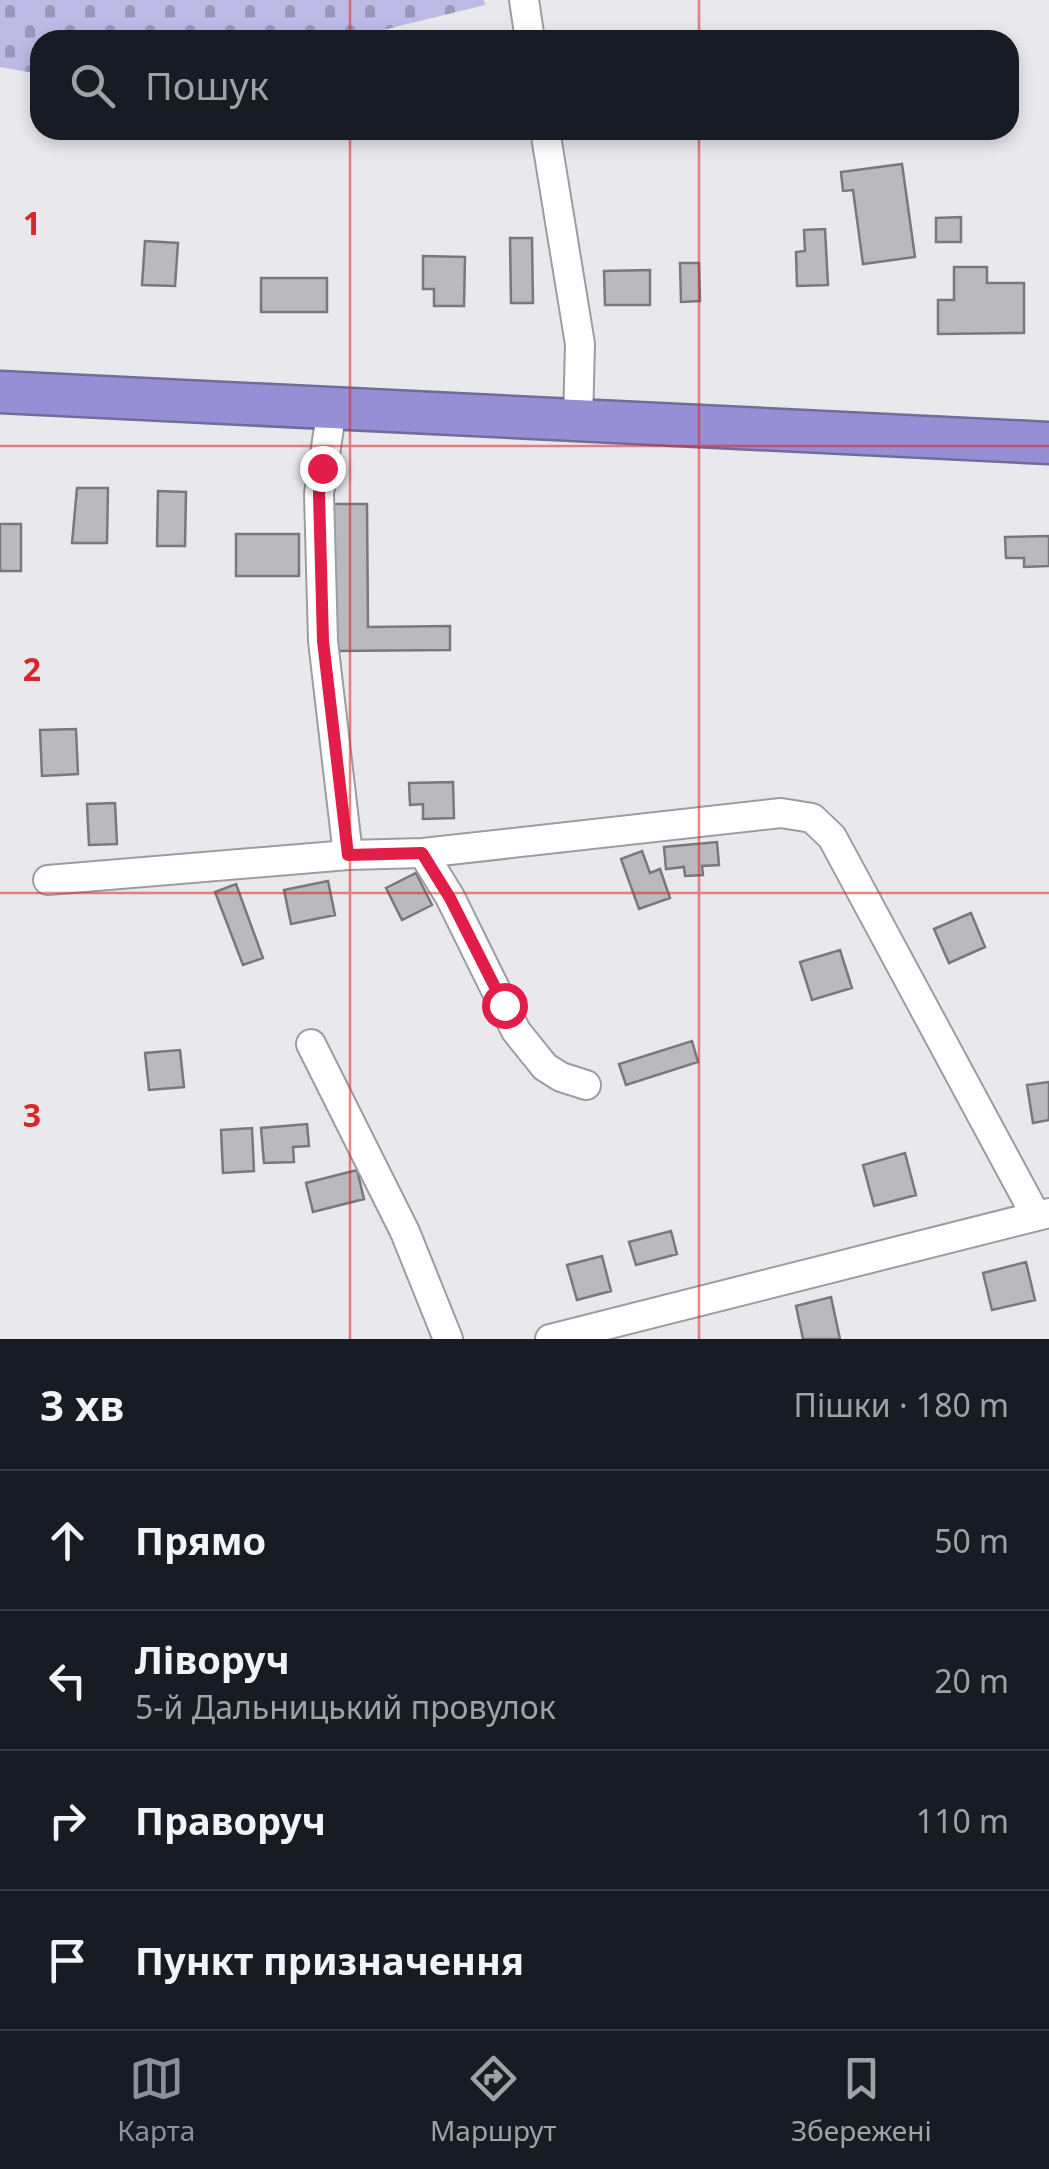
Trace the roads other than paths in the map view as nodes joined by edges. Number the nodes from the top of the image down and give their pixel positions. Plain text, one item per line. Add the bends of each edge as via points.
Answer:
1 (524, 0) edge
2 (528, 30) edge
3 (547, 140) edge
4 (0, 392) edge
5 (332, 408) junction
6 (578, 422) junction
7 (1049, 443) edge
8 (422, 853) junction
9 (348, 855) junction
10 (48, 880) dead end
11 (311, 1044) dead end
12 (586, 1085) dead end
13 (1042, 1214) edge
14 (448, 1339) edge
15 (550, 1339) edge

1 - 2 street
3 - 6 street via 580,344
4 - 5 highway
5 - 6 highway
5 - 9 street via 319,494 323,641
6 - 7 highway
8 - 9 street
8 - 12 street via 516,1031 545,1067
8 - 13 street via 781,813 812,818 832,838
9 - 10 street
11 - 14 street via 405,1232
13 - 15 street

